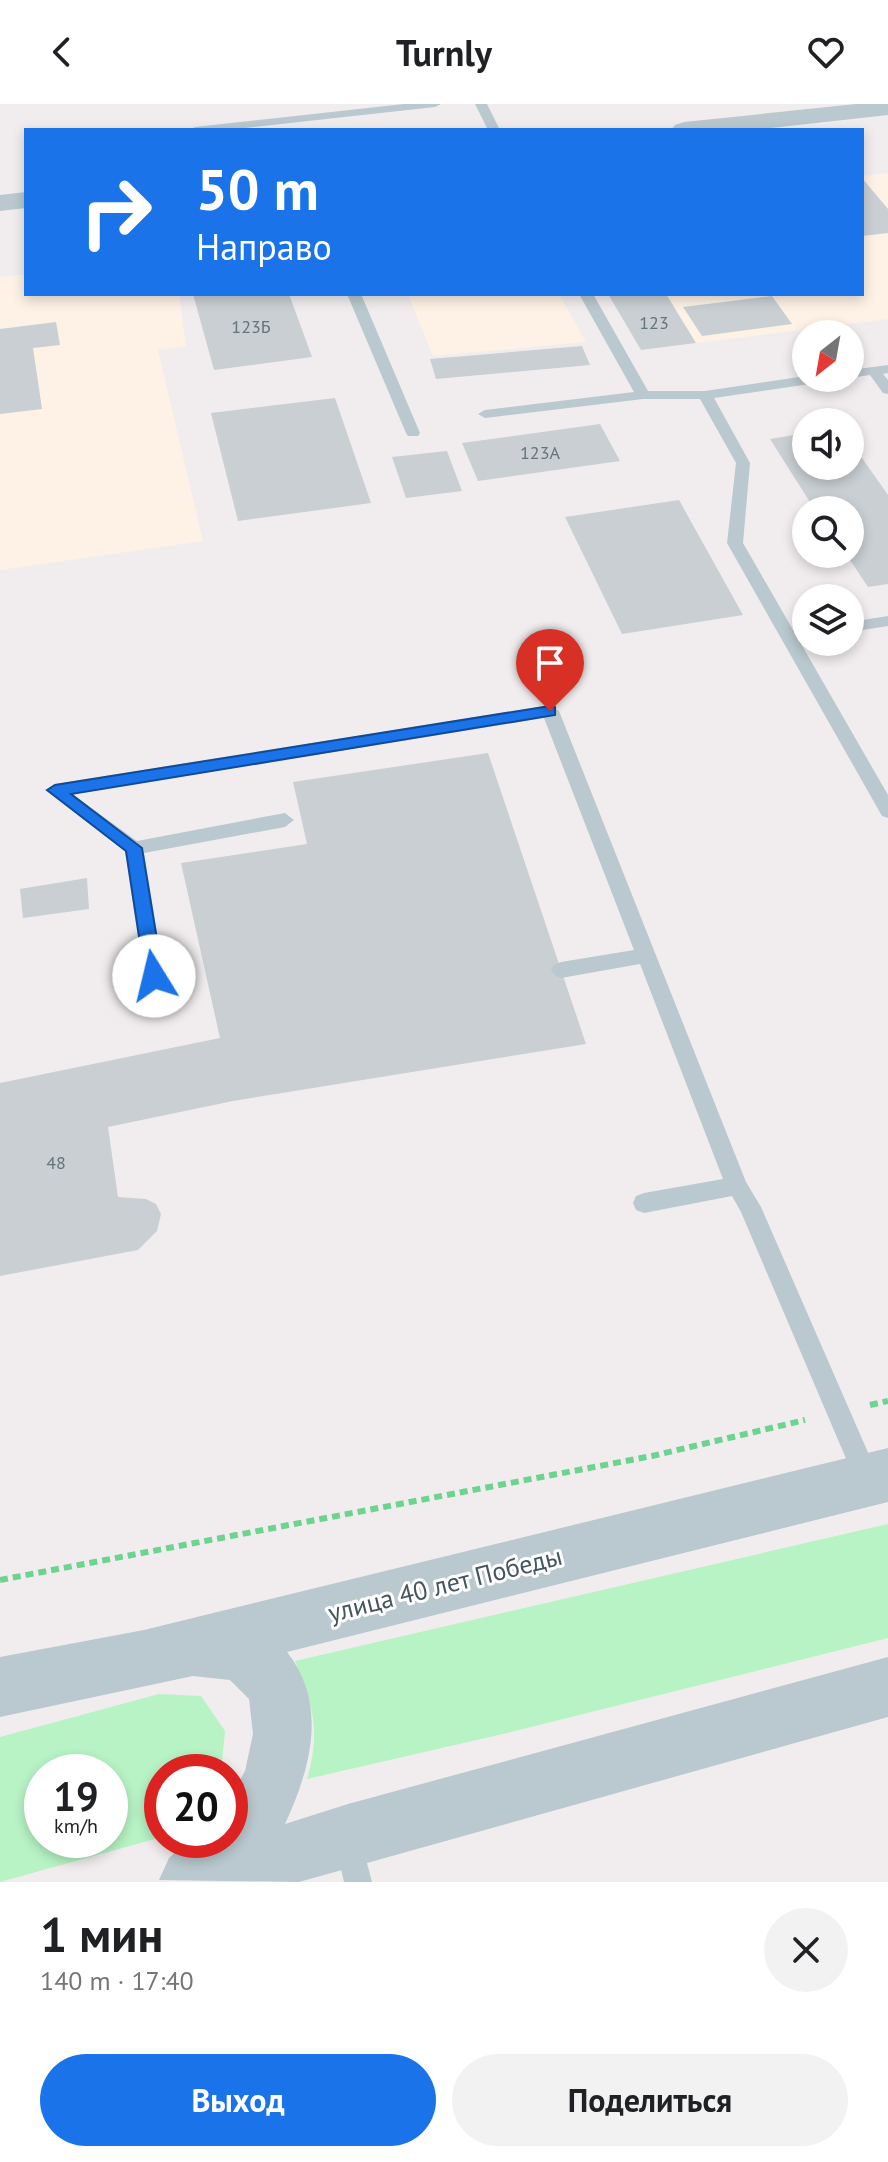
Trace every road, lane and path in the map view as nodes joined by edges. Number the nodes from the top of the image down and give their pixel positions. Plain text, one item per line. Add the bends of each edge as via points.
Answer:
1 (435, 104) edge
2 (481, 104) edge
3 (888, 108) edge
4 (213, 128) edge
5 (493, 128) edge
6 (703, 128) edge
7 (24, 200) edge
8 (0, 203) edge
9 (355, 296) edge
10 (587, 296) edge
11 (881, 370) edge
12 (792, 383) edge
13 (888, 390) edge
14 (643, 395) junction
15 (705, 395) junction
16 (485, 414) dead end
17 (413, 433) dead end
18 (888, 621) edge
19 (864, 625) edge
20 (788, 636) junction
21 (792, 636) edge
22 (886, 804) edge
23 (285, 820) dead end
24 (134, 848) junction
25 (647, 955) junction
26 (561, 970) dead end
27 (154, 976) dead end
28 (737, 1186) junction
29 (644, 1203) dead end
30 (888, 1401) edge
31 (839, 1412) junction
32 (878, 1478) edge
33 (0, 1580) edge
34 (144, 1659) junction
35 (0, 1687) edge
36 (888, 1687) edge
37 (353, 1859) edge
38 (189, 1882) edge
39 (201, 1882) edge

1 - 4 lane
2 - 5 lane
3 - 6 street
7 - 8 street
9 - 17 lane
10 - 14 lane
11 - 13 lane
12 - 15 lane
14 - 15 lane
14 - 16 lane
15 - 20 lane via 743,463 735,543
18 - 19 lane
20 - 21 lane
20 - 22 lane
23 - 24 lane
24 - 25 lane via 55,790 550,711
24 - 27 lane
25 - 26 lane
25 - 28 lane
28 - 29 lane
28 - 31 lane
30 - 31 path
31 - 32 lane
31 - 33 path via 652,1456
32 - 34 street, улица 40 лет Победы
34 - 35 street, улица 40 лет Победы
34 - 38 street via 207,1647 242,1651 272,1680 285,1725 275,1773 253,1819
36 - 37 street
37 - 39 street

